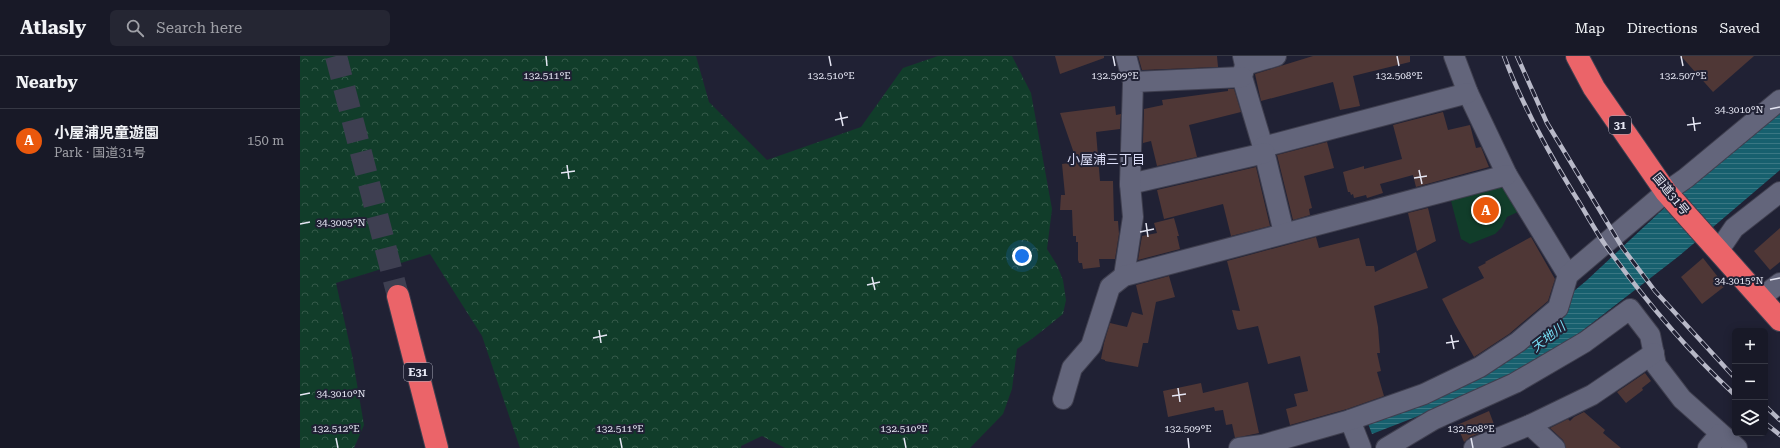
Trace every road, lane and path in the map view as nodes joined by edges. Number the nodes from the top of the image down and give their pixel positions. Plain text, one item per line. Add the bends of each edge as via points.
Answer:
1 (1126, 56) edge
2 (1276, 56) edge
3 (1454, 56) edge
4 (1577, 56) edge
5 (1243, 66) edge
6 (1133, 82) junction
7 (1468, 93) junction
8 (1780, 100) edge
9 (1264, 150) junction
10 (1507, 175) junction
11 (1130, 184) junction
12 (1780, 192) edge
13 (1668, 194) junction
14 (1284, 233) junction
15 (1712, 243) junction
16 (1568, 275) junction
17 (1124, 276) junction
18 (1780, 283) edge
19 (398, 296) tunnel mouth
20 (1760, 298) junction
21 (1780, 320) edge
22 (1654, 353) junction
23 (1064, 399) dead end
24 (1350, 420) junction
25 (1530, 425) junction
26 (1714, 441) edge
27 (1360, 446) edge
28 (437, 448) edge
29 (1239, 448) edge
30 (1386, 448) edge
31 (1474, 448) edge
32 (1555, 448) edge
33 (1737, 448) edge

1 - 6 street
2 - 5 street
3 - 7 street
4 - 13 highway, 国道31号 / 31 via 1594,88
5 - 6 street
5 - 9 street
6 - 11 street
7 - 9 street
7 - 10 street
8 - 13 street
9 - 11 street
9 - 14 street
10 - 14 street
10 - 16 street
11 - 17 street via 1133,217
12 - 15 street
13 - 15 highway, 国道31号 / 31
13 - 16 street
14 - 17 street
15 - 20 highway, 国道31号 / 31
16 - 24 street via 1558,308 1518,342 1480,367 1424,394
17 - 23 street via 1110,287 1091,346 1072,368
18 - 20 street
19 - 28 highway, E31
20 - 21 highway, 国道31号 / 31
22 - 25 street via 1592,395
22 - 26 street via 1656,365
22 - 30 street via 1650,335 1630,309 1585,342 1515,383 1433,420
24 - 27 street
24 - 29 street via 1262,445
25 - 31 street
25 - 32 street
26 - 33 street

